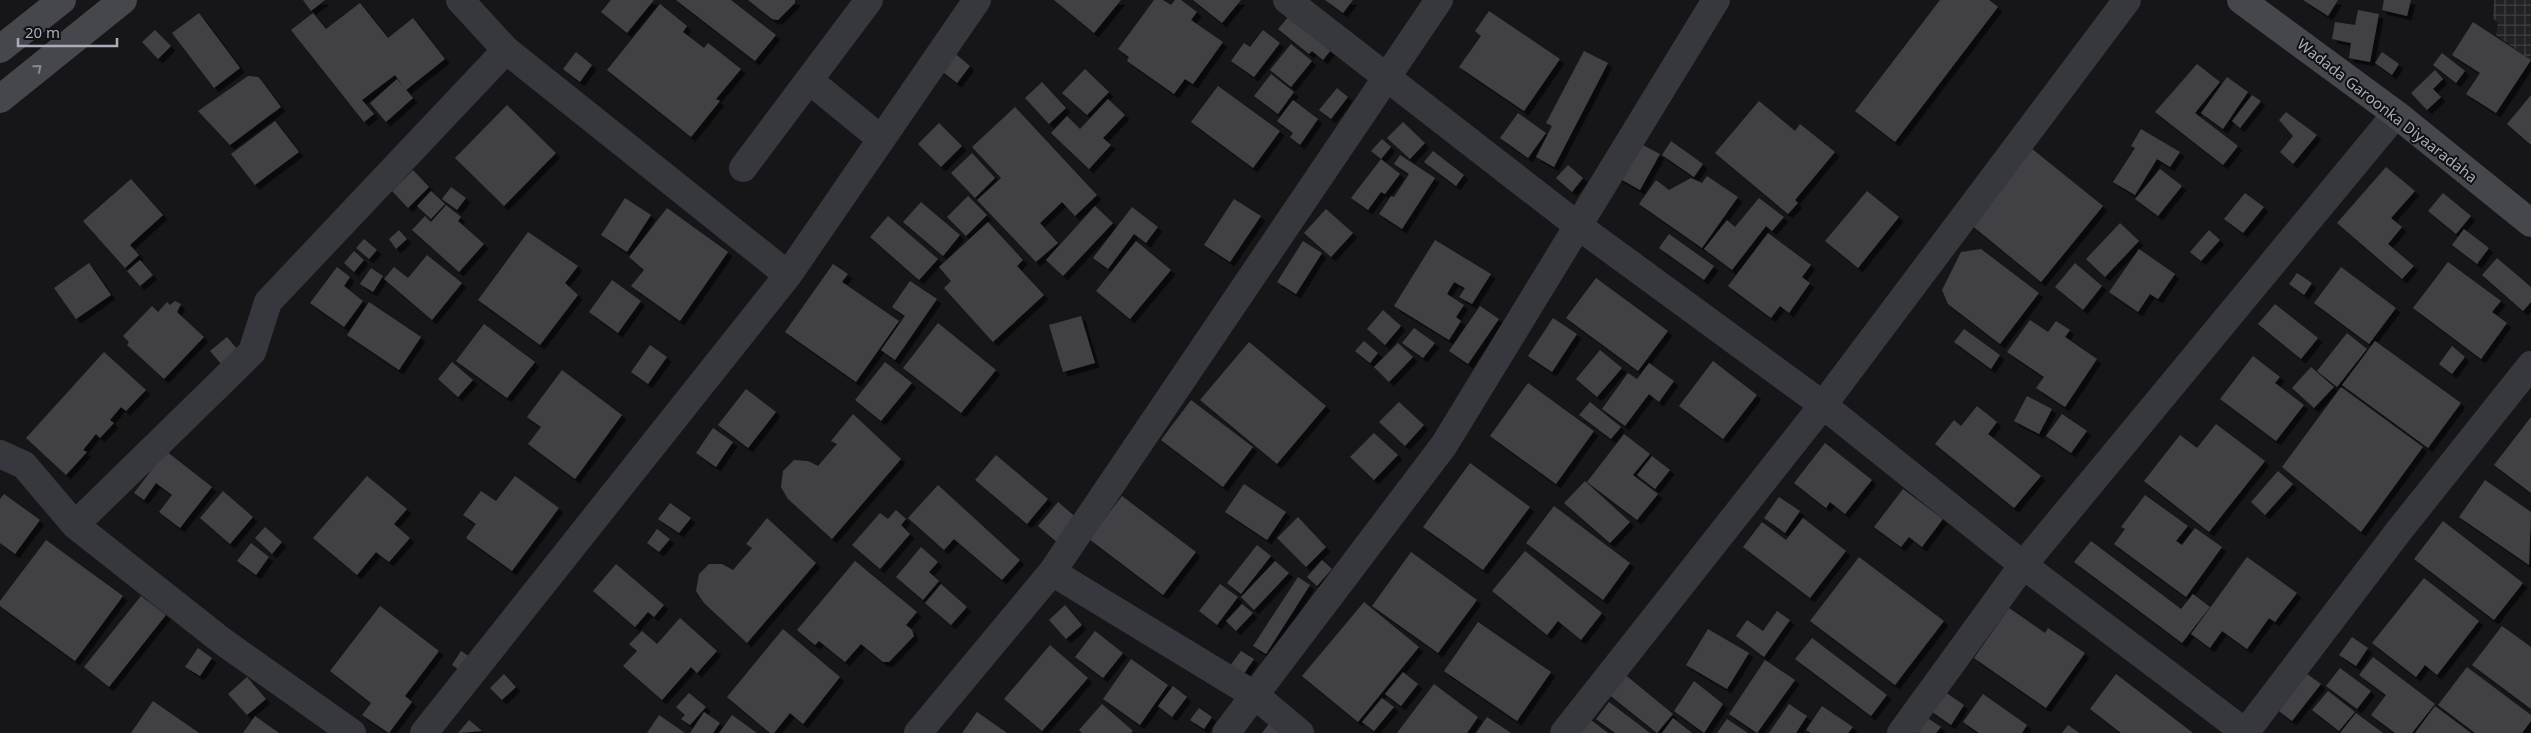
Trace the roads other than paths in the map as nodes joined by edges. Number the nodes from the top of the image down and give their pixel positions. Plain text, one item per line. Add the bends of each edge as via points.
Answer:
1 (62, 0) edge
2 (123, 0) edge
3 (460, 0) edge
4 (869, 0) edge
5 (977, 0) edge
6 (1287, 0) edge
7 (1440, 0) edge
8 (1716, 0) edge
9 (2127, 0) edge
10 (2241, 0) edge
11 (0, 49) edge
12 (506, 50) junction
13 (1386, 76) junction
14 (809, 80) junction
15 (0, 99) edge
16 (2396, 114) junction
17 (881, 139) junction
18 (743, 168) dead end
19 (2531, 223) edge
20 (1577, 225) junction
21 (788, 275) junction
22 (2531, 365) edge
23 (1823, 405) junction
24 (0, 454) edge
25 (75, 525) junction
26 (2023, 565) junction
27 (1052, 572) junction
28 (1256, 696) junction
29 (352, 733) edge
30 (424, 733) edge
31 (918, 733) edge
32 (1226, 733) edge
33 (1300, 733) edge
34 (1564, 733) edge
35 (1901, 733) edge
36 (2246, 733) edge

1 - 11 main road
15 -> 2 main road
3 - 12 street
4 - 14 street
5 - 17 street
6 - 13 street
7 - 13 street
8 - 20 street
9 - 23 street
10 - 16 main road, Wadada Garoonka Diyaaradaha
12 - 21 street
12 - 25 street via 268,302 252,352
13 - 20 street
13 - 27 street
14 - 17 street
14 - 18 street
16 - 19 main road, Wadada Garoonka Diyaaradaha
16 - 26 street
17 - 21 street
20 - 23 street
20 - 28 street via 1444,445
21 - 30 street
22 - 36 street via 2398,532
23 - 26 street
23 - 34 street
24 - 25 street via 24,465
25 - 29 street via 222,641
26 - 35 street
26 - 36 street
27 - 28 street
27 - 31 street
28 - 32 street
28 - 33 street

